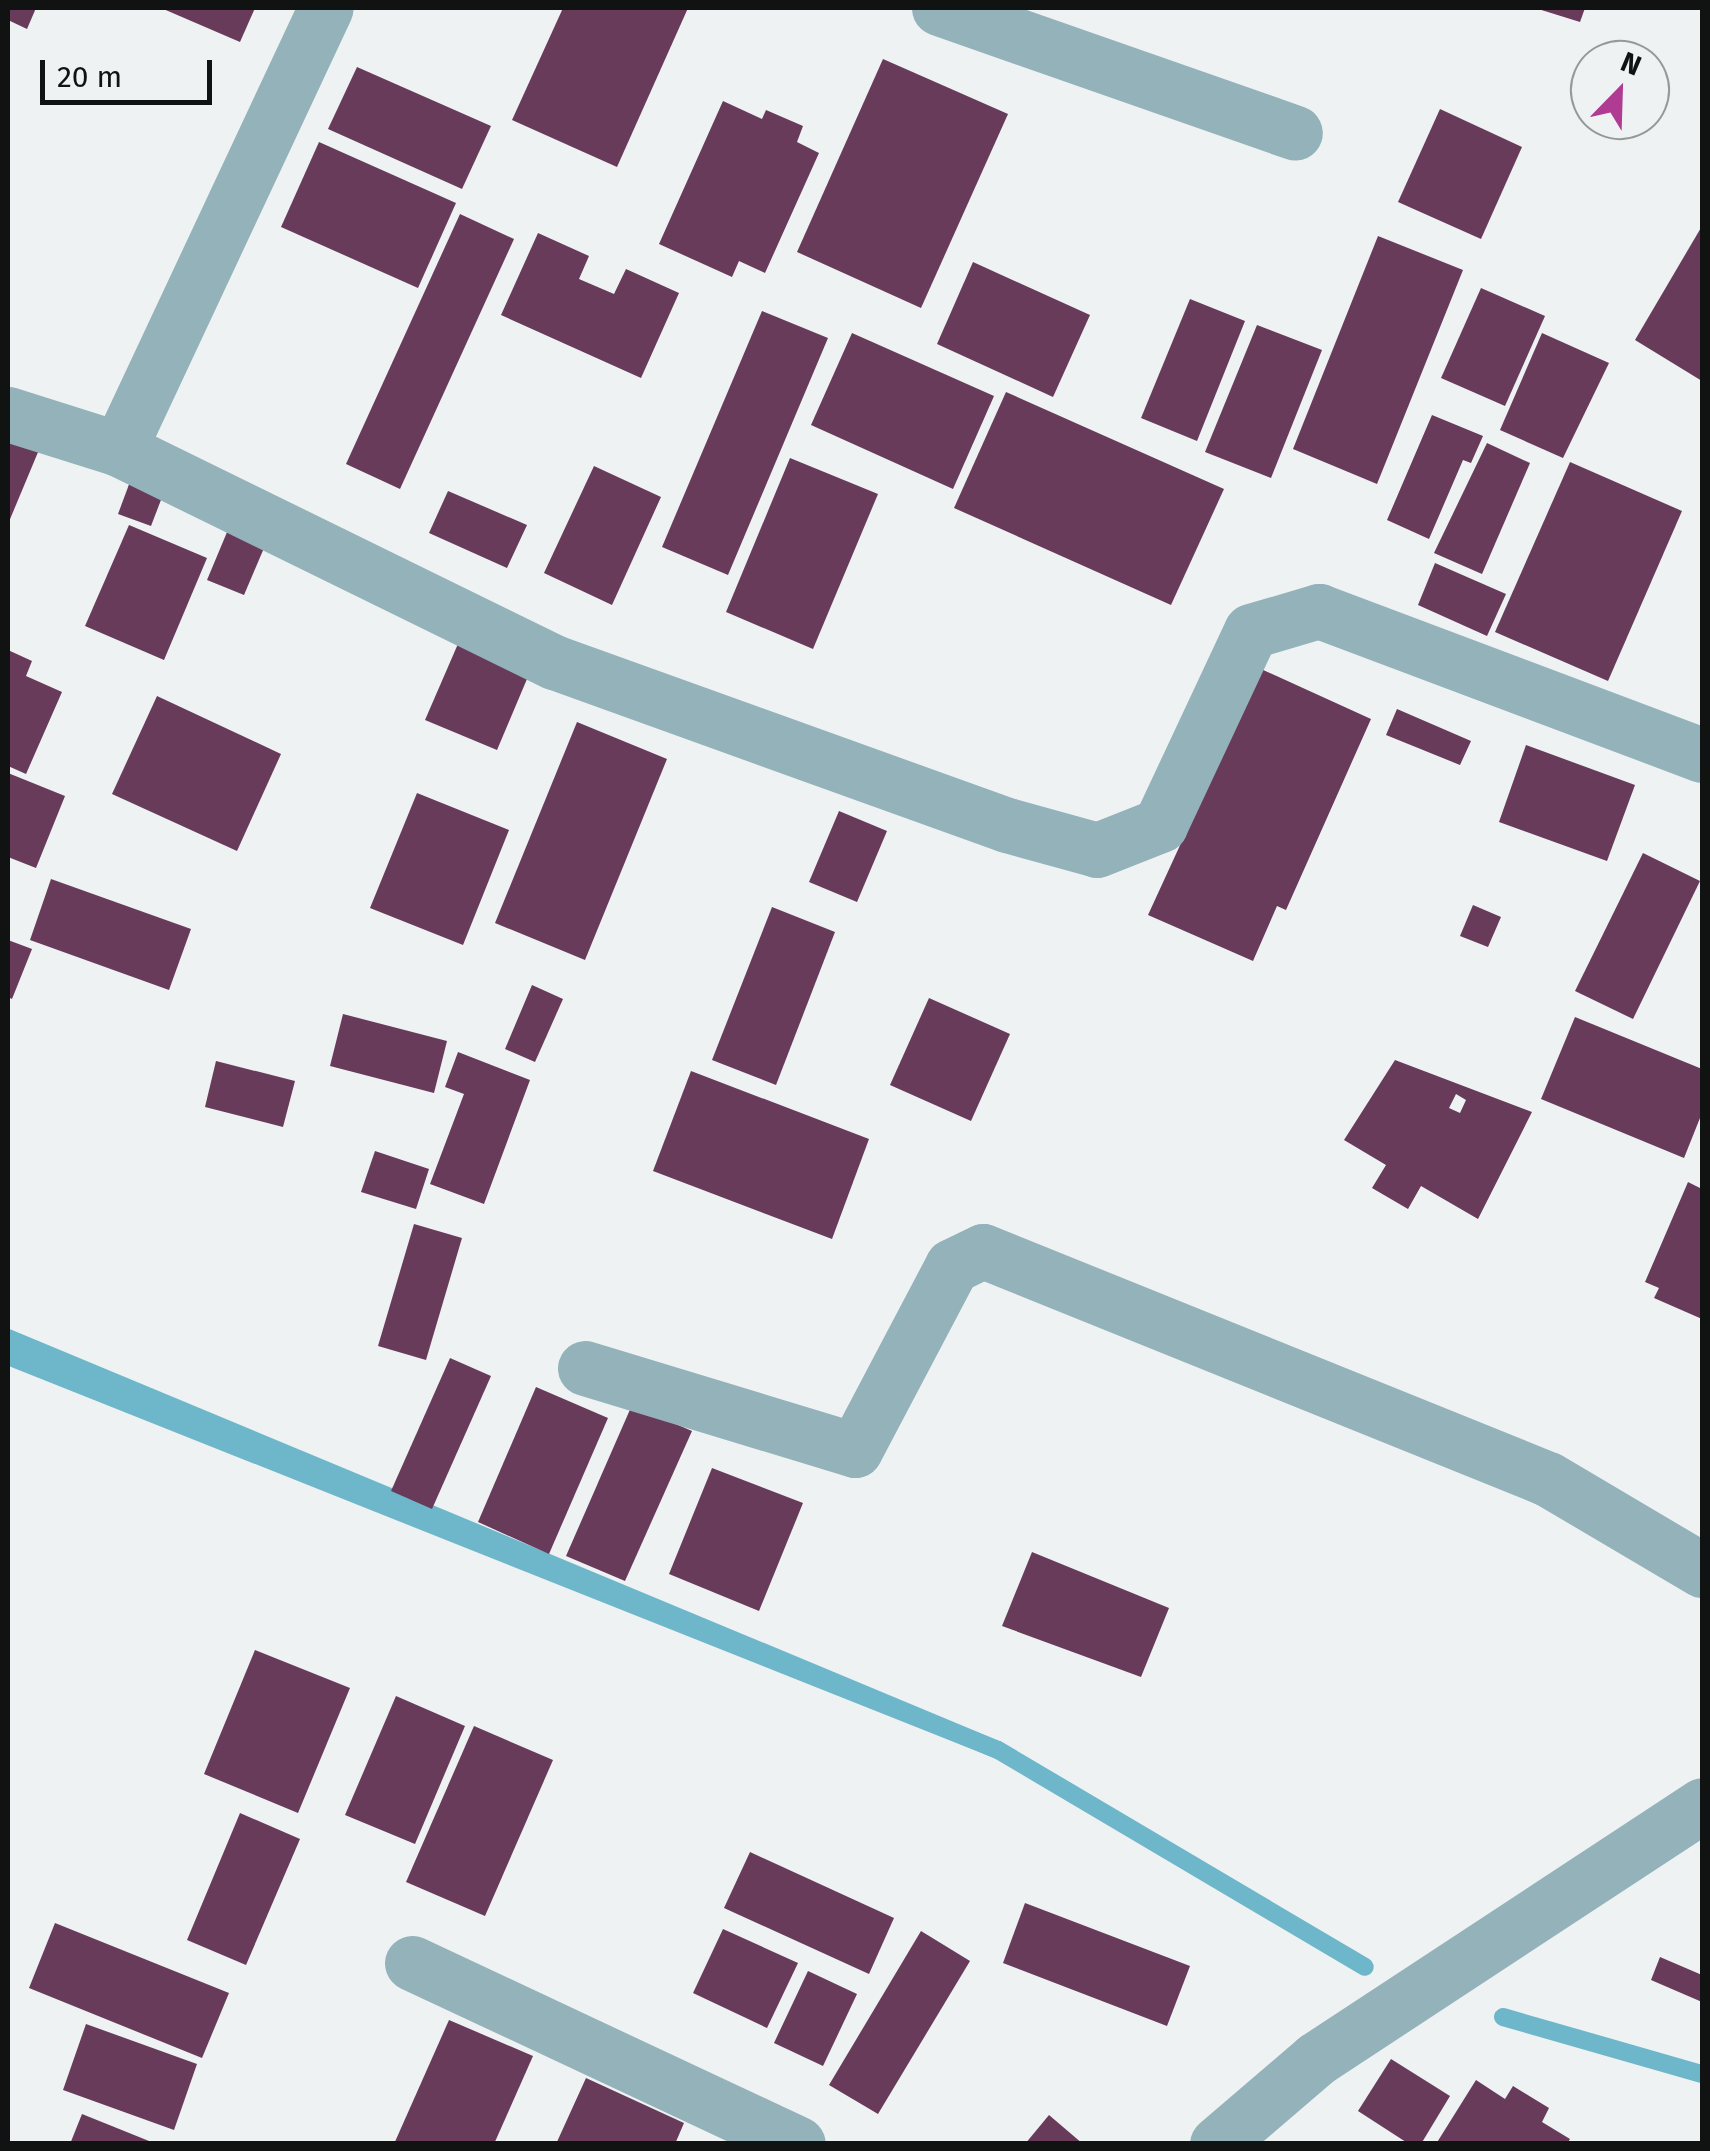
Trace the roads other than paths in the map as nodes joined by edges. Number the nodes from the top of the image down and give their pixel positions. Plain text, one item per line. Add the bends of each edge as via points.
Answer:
1 (326, 8) edge
2 (940, 8) edge
3 (1295, 133) dead end
4 (8, 414) edge
5 (119, 449) junction
6 (1702, 754) edge
7 (585, 1368) dead end
8 (1702, 1570) edge
9 (1702, 1806) edge
10 (412, 1963) dead end
11 (798, 2144) edge
12 (1217, 2144) edge

1 - 5 street
2 - 3 street
4 - 5 street
5 - 6 street via 554,662 1007,825 1098,850 1160,825 1251,630 1319,611
7 - 8 street via 855,1450 952,1266 983,1252 1548,1479
9 - 12 street via 1316,2059
10 - 11 street

